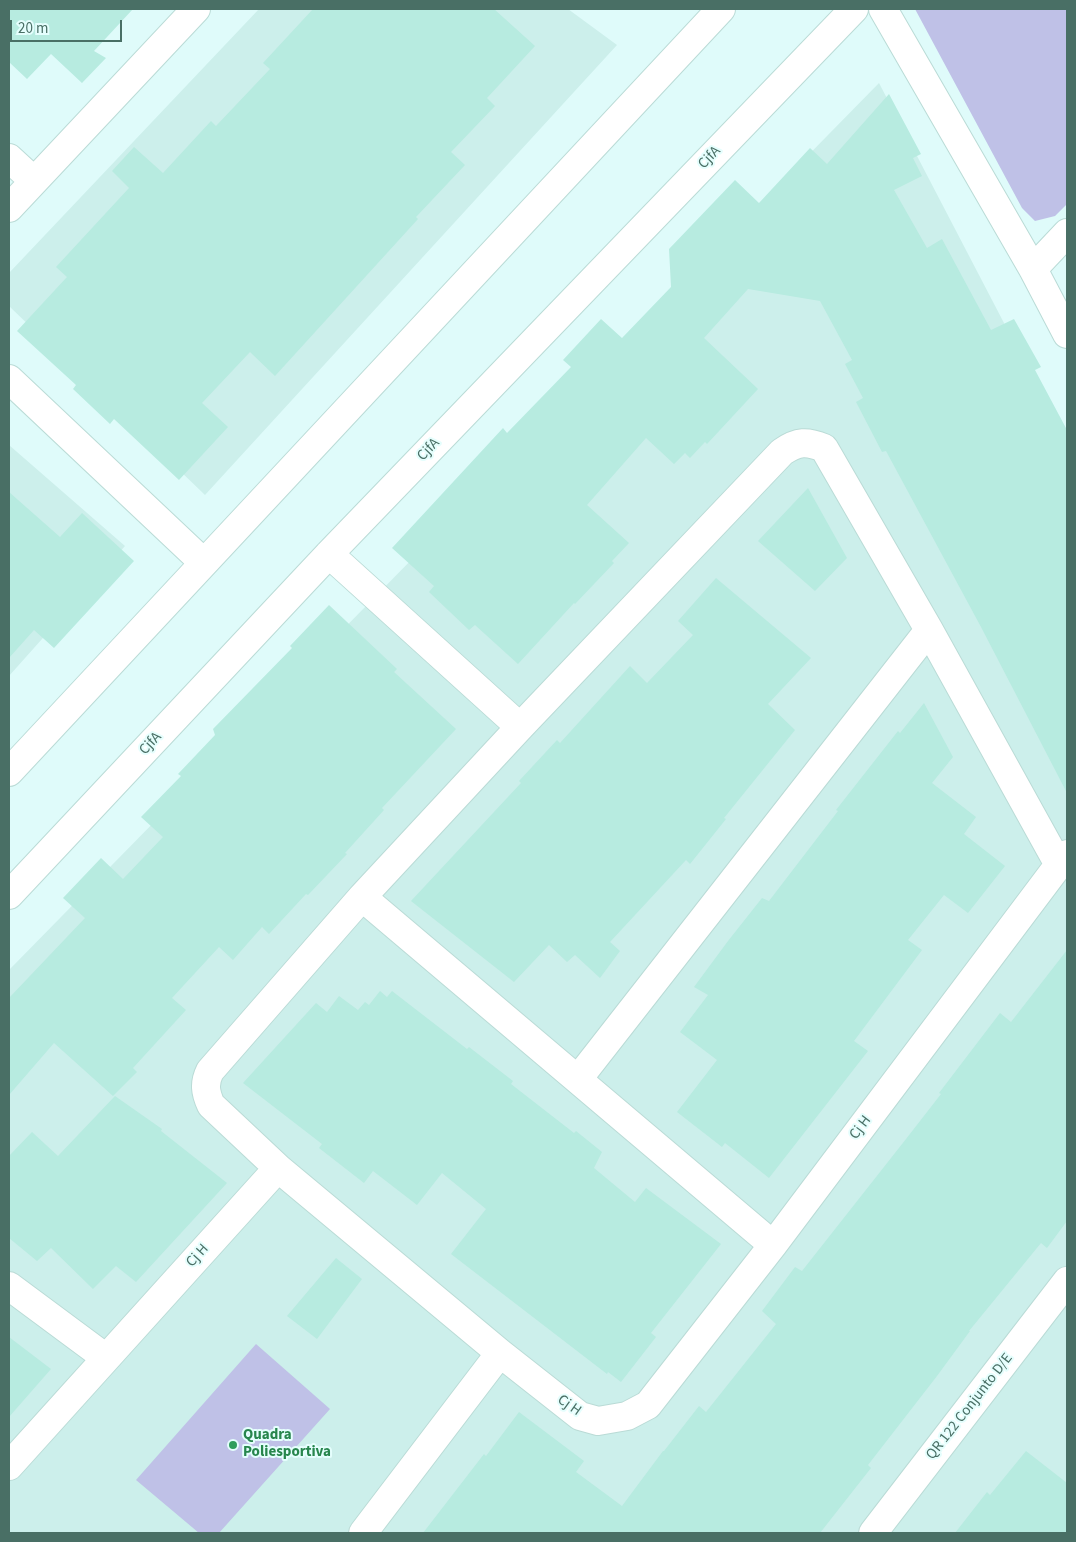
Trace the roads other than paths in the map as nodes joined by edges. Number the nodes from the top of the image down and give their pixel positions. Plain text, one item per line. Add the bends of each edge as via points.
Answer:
1 (196, 9) edge
2 (721, 9) edge
3 (854, 9) edge
4 (883, 9) edge
5 (9, 158) edge
6 (34, 181) junction
7 (9, 208) edge
8 (1067, 233) edge
9 (1033, 269) junction
10 (1064, 319) edge
11 (9, 379) edge
12 (329, 554) junction
13 (204, 563) junction
14 (929, 630) junction
15 (520, 727) junction
16 (9, 772) edge
17 (1063, 860) edge
18 (9, 895) edge
19 (362, 896) junction
20 (578, 1079) junction
21 (278, 1168) junction
22 (773, 1244) junction
23 (1067, 1281) edge
24 (9, 1286) edge
25 (500, 1354) junction
26 (106, 1358) junction
27 (9, 1466) edge
28 (363, 1533) edge
29 (873, 1533) edge

1 - 6 street
2 - 13 street
3 - 12 street, CjfA
4 - 9 street
5 - 6 street
6 - 7 street
8 - 9 street
9 - 10 street
11 - 13 street
12 - 15 street
12 - 18 street, CjfA
13 - 16 street
14 - 15 street via 824,448 811,443 793,444
14 - 17 street
14 - 20 street
15 - 19 street
17 - 22 street, Cj H
19 - 20 street
19 - 21 street via 210,1071 205,1081 211,1105
20 - 22 street
21 - 25 street, Cj H
21 - 26 street, Cj H
22 - 25 street, Cj H via 648,1405 627,1416 598,1421 580,1416
23 - 29 street, QR 122 Conjunto D/E
24 - 26 street
25 - 28 street
26 - 27 street, Cj H

